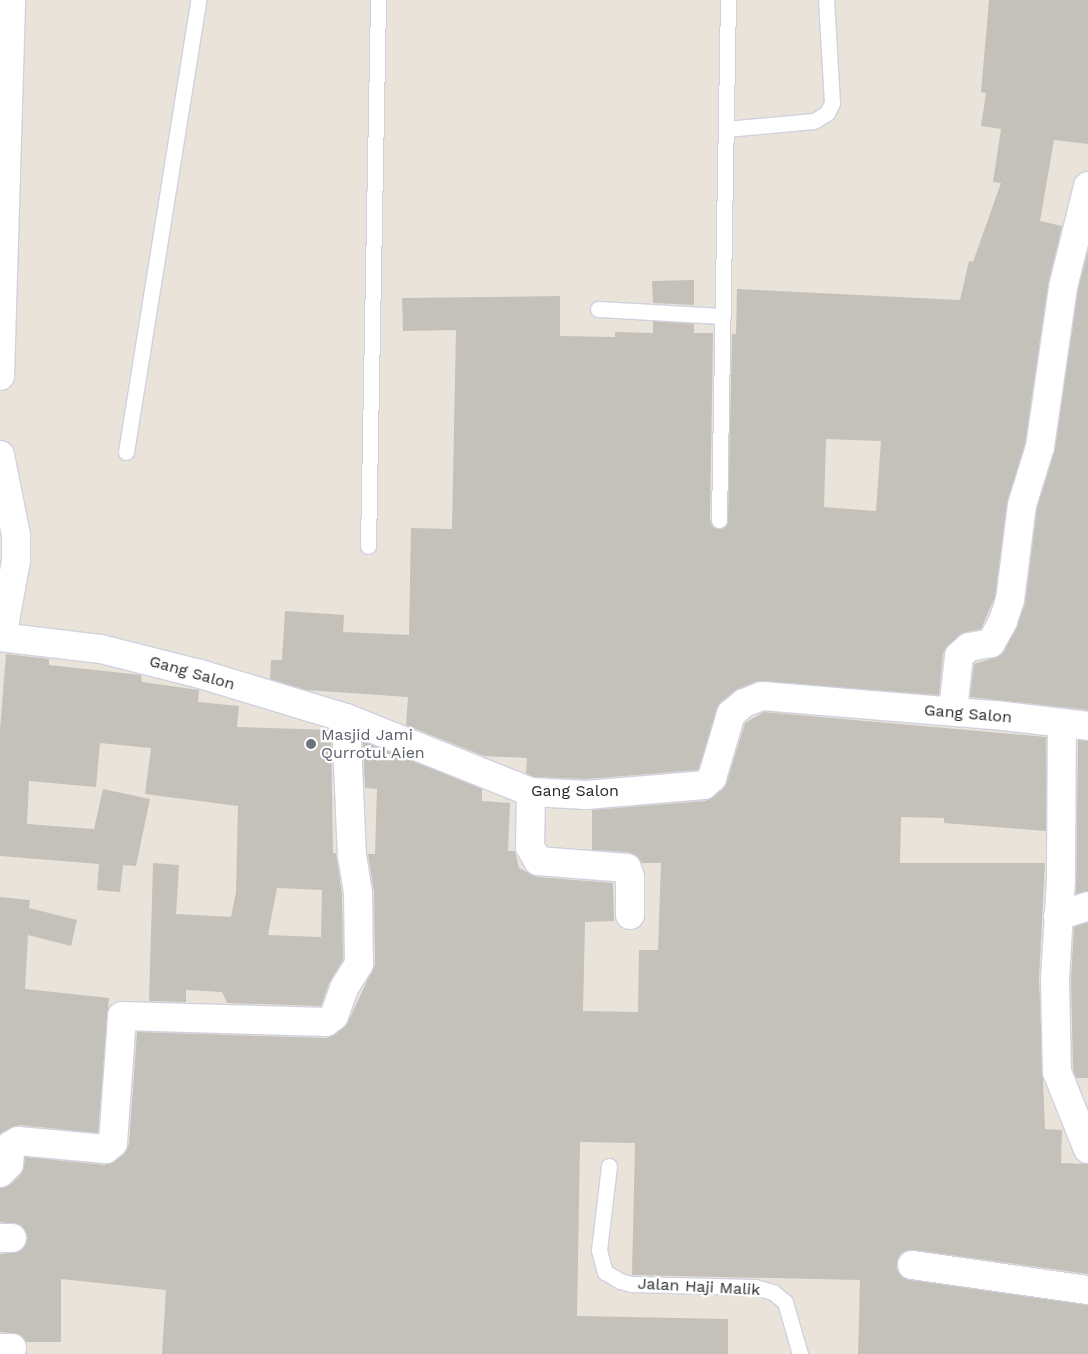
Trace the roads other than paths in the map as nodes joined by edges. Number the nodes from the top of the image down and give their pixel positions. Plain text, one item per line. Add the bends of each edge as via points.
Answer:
1 (11, 0) edge
2 (198, 0) edge
3 (378, 0) edge
4 (728, 0) edge
5 (826, 0) edge
6 (726, 129) junction
7 (1088, 186) edge
8 (598, 309) dead end
9 (723, 316) junction
10 (0, 376) edge
11 (126, 452) dead end
12 (0, 455) edge
13 (719, 520) dead end
14 (368, 546) dead end
15 (1, 637) edge
16 (952, 711) junction
17 (346, 718) junction
18 (1075, 725) edge
19 (531, 792) junction
20 (1088, 906) edge
21 (630, 915) dead end
22 (1058, 916) junction
23 (1088, 1149) edge
24 (609, 1166) dead end
25 (0, 1173) edge
26 (912, 1265) dead end
27 (1088, 1290) edge
28 (800, 1354) edge

1 - 10 street
2 - 11 lane
3 - 14 lane
4 - 6 lane
5 - 6 lane via 832,103 827,113 814,121
6 - 9 lane
7 - 16 street via 1063,287 1040,447 1022,505 1010,600 1004,621 991,644 969,647 959,656
8 - 9 lane
9 - 13 lane
12 - 15 street via 16,535 16,561
15 - 17 street, Gang Salon via 101,648
16 - 18 street, Gang Salon
16 - 19 street, Gang Salon via 762,696 744,703 731,714 712,778 704,785 586,795
17 - 19 street, Gang Salon
17 - 25 street via 352,857 358,893 359,964 344,988 334,1016 326,1022 122,1016 113,1143 106,1148 18,1141 11,1145 10,1164
18 - 22 street
19 - 21 street via 530,848 538,861 627,868
20 - 22 street
22 - 23 street via 1055,979 1058,1079
24 - 28 lane, Jalan Haji Malik via 599,1250 605,1272 620,1282 631,1284 755,1287 773,1292 785,1302
26 - 27 street

